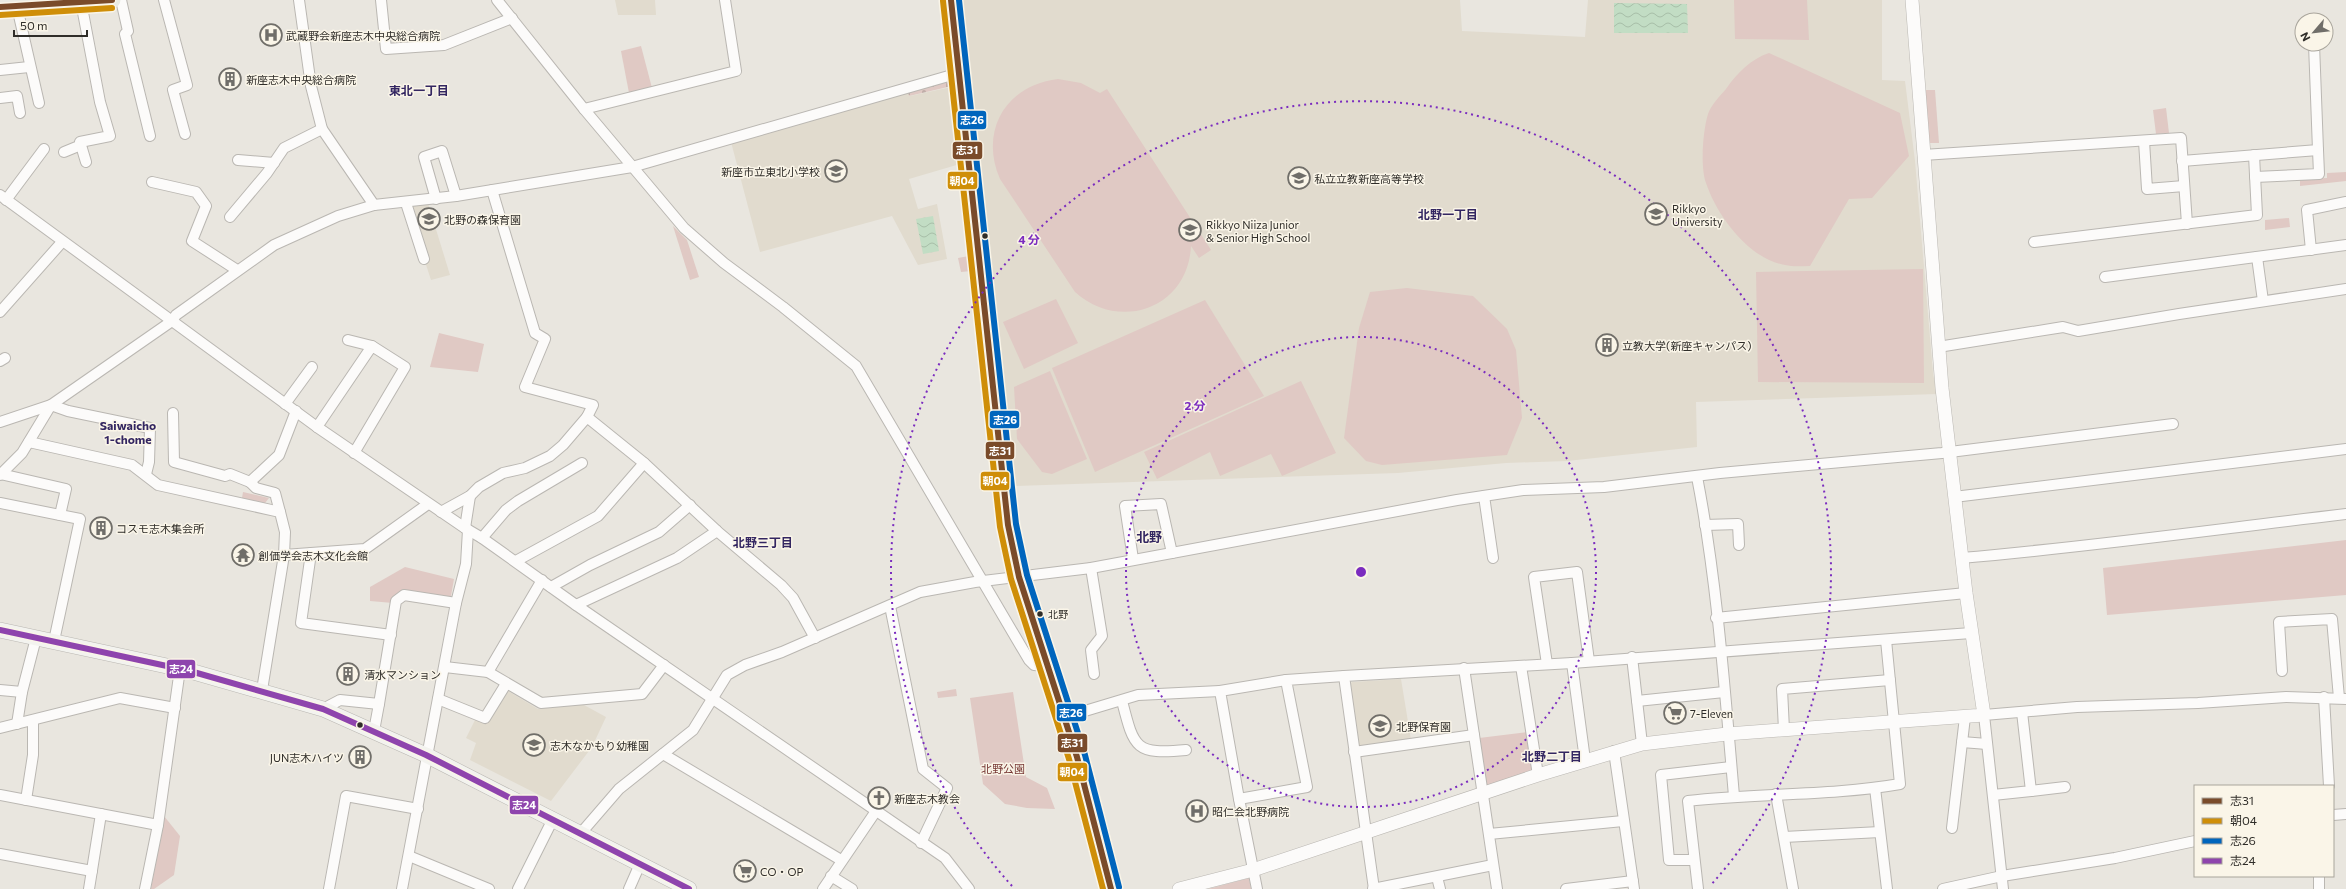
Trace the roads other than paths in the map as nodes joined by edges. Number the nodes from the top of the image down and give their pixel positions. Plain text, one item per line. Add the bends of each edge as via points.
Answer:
1 (112, 0) edge
2 (121, 0) edge
3 (164, 0) edge
4 (299, 0) edge
5 (382, 0) edge
6 (497, 0) edge
7 (725, 0) edge
8 (952, 0) edge
9 (1912, 0) edge
10 (81, 2) junction
11 (0, 7) edge
12 (17, 7) junction
13 (512, 18) junction
14 (2314, 52) edge
15 (29, 67) junction
16 (0, 70) edge
17 (959, 73) junction
18 (0, 98) edge
19 (39, 103) dead end
20 (584, 109) junction
21 (20, 113) dead end
22 (322, 129) junction
23 (185, 134) dead end
24 (150, 136) dead end
25 (2144, 142) junction
26 (81, 145) junction
27 (44, 149) dead end
28 (2318, 150) junction
29 (64, 152) dead end
30 (1923, 155) junction
31 (2254, 155) junction
32 (238, 160) dead end
33 (2182, 160) junction
34 (86, 162) dead end
35 (274, 163) junction
36 (632, 167) junction
37 (2255, 177) junction
38 (152, 182) dead end
39 (2184, 186) junction
40 (492, 190) junction
41 (456, 196) junction
42 (3, 197) edge
43 (436, 199) junction
44 (2346, 202) edge
45 (406, 203) junction
46 (374, 206) junction
47 (230, 217) dead end
48 (2188, 224) junction
49 (62, 242) junction
50 (2034, 242) dead end
51 (2346, 245) edge
52 (2311, 250) junction
53 (2257, 257) junction
54 (424, 259) dead end
55 (237, 270) junction
56 (2105, 277) dead end
57 (2346, 289) edge
58 (2263, 301) junction
59 (0, 312) edge
60 (172, 321) junction
61 (348, 340) dead end
62 (372, 346) junction
63 (1938, 347) junction
64 (312, 367) dead end
65 (285, 404) junction
66 (51, 405) junction
67 (296, 411) junction
68 (173, 414) dead end
69 (587, 417) junction
70 (0, 422) edge
71 (2173, 424) dead end
72 (317, 426) junction
73 (29, 442) junction
74 (2346, 449) edge
75 (1948, 451) junction
76 (354, 453) junction
77 (582, 463) dead end
78 (644, 463) junction
79 (146, 474) junction
80 (1, 475) edge
81 (1697, 477) junction
82 (250, 482) junction
83 (470, 496) junction
84 (1484, 496) junction
85 (1954, 497) junction
86 (0, 503) edge
87 (428, 504) junction
88 (690, 504) junction
89 (280, 512) junction
90 (441, 512) junction
91 (2346, 514) edge
92 (60, 515) junction
93 (1705, 525) junction
94 (466, 529) junction
95 (716, 531) junction
96 (482, 538) junction
97 (1739, 545) dead end
98 (311, 553) junction
99 (1172, 553) junction
100 (284, 555) junction
101 (1493, 558) dead end
102 (1962, 558) junction
103 (1133, 559) junction
104 (516, 561) junction
105 (1091, 568) junction
106 (1020, 577) junction
107 (542, 580) junction
108 (983, 582) junction
109 (552, 587) junction
110 (1966, 593) junction
111 (456, 603) junction
112 (576, 605) junction
113 (890, 606) junction
114 (1716, 618) junction
115 (0, 630) edge
116 (1971, 633) junction
117 (391, 635) junction
118 (36, 638) junction
119 (814, 638) junction
120 (1886, 640) junction
121 (54, 641) junction
122 (1720, 651) junction
123 (1632, 657) junction
124 (1590, 661) junction
125 (1572, 663) junction
126 (1547, 664) junction
127 (664, 665) junction
128 (1048, 666) junction
129 (1521, 666) junction
130 (445, 667) junction
131 (1464, 668) junction
132 (180, 669) junction
133 (2282, 671) dead end
134 (488, 672) junction
135 (1094, 674) dead end
136 (1344, 676) junction
137 (1286, 680) junction
138 (1890, 680) junction
139 (506, 684) junction
140 (0, 690) edge
141 (262, 690) junction
142 (1220, 691) junction
143 (22, 692) junction
144 (1724, 692) junction
145 (2324, 697) junction
146 (712, 698) junction
147 (2342, 698) edge
148 (438, 699) junction
149 (1122, 701) junction
150 (1637, 701) junction
151 (379, 704) junction
152 (175, 708) junction
153 (323, 709) junction
154 (2022, 712) junction
155 (1984, 715) junction
156 (1965, 716) junction
157 (1065, 718) junction
158 (33, 721) junction
159 (1896, 721) junction
160 (17, 724) junction
161 (0, 728) edge
162 (1784, 730) junction
163 (374, 731) junction
164 (1727, 734) junction
165 (1474, 735) junction
166 (1962, 742) junction
167 (1642, 744) junction
168 (1987, 744) junction
169 (1186, 750) dead end
170 (1614, 751) junction
171 (1354, 752) junction
172 (663, 754) junction
173 (426, 755) junction
174 (1585, 760) junction
175 (1732, 767) junction
176 (1538, 775) junction
177 (2329, 785) edge
178 (2065, 787) dead end
179 (1875, 788) junction
180 (2031, 791) junction
181 (1483, 794) junction
182 (1776, 794) junction
183 (0, 795) edge
184 (1993, 795) junction
185 (1734, 796) junction
186 (1239, 799) junction
187 (26, 800) junction
188 (418, 809) junction
189 (876, 811) junction
190 (101, 814) junction
191 (2346, 814) edge
192 (2334, 815) edge
193 (552, 819) junction
194 (1623, 821) junction
195 (158, 825) junction
196 (1952, 828) dead end
197 (1366, 832) junction
198 (1880, 832) junction
199 (581, 833) junction
200 (1489, 834) junction
201 (1784, 837) junction
202 (2194, 840) edge
203 (921, 843) junction
204 (0, 854) edge
205 (408, 856) junction
206 (841, 860) junction
207 (1694, 860) junction
208 (640, 864) junction
209 (1493, 865) junction
210 (1253, 870) junction
211 (92, 871) junction
212 (831, 876) junction
213 (2002, 876) junction
214 (1438, 877) junction
215 (2319, 877) edge
216 (466, 884) edge
217 (1634, 885) edge
218 (1200, 887) edge
219 (1400, 887) edge
220 (90, 889) edge
221 (145, 889) edge
222 (329, 889) edge
223 (402, 889) edge
224 (489, 889) edge
225 (518, 889) edge
226 (629, 889) edge
227 (689, 889) edge
228 (823, 889) edge
229 (852, 889) edge
230 (969, 889) edge
231 (1111, 889) edge
232 (1179, 889) edge
233 (1257, 889) edge
234 (1374, 889) edge
235 (1440, 889) edge
236 (1497, 889) edge
237 (1566, 889) edge
238 (1698, 889) edge
239 (1793, 889) edge
240 (1887, 889) edge
241 (1943, 889) edge
242 (2003, 889) edge
243 (2319, 889) edge

1 - 10 main road
2 - 24 street via 128,31 126,34
3 - 23 street via 188,85 173,90
4 - 22 street via 312,86
5 - 13 street via 386,49 444,45
6 - 13 street
7 - 20 street via 736,71
8 - 17 street
9 - 30 street
10 - 12 main road
10 - 26 street via 100,102 110,136 80,142
11 - 12 main road
12 - 15 street
13 - 20 street
14 - 28 street
15 - 16 street
15 - 19 street
17 - 36 street
17 - 106 street via 1004,492 1012,549
18 - 21 street via 17,96
20 - 36 street
22 - 35 street via 284,148
22 - 46 street
25 - 30 street
25 - 33 street via 2181,138
25 - 39 street via 2147,189
26 - 29 street
26 - 34 street
27 - 42 street
28 - 31 street
28 - 37 street via 2319,174
30 - 63 street
31 - 33 street
31 - 37 street
32 - 35 street
33 - 39 street
35 - 47 street
36 - 40 street
36 - 108 street via 684,228 703,246 856,366
37 - 48 street via 2257,215
38 - 55 street via 196,192 206,206 192,241
39 - 48 street
40 - 41 street
40 - 69 street via 536,333 545,339 525,387 593,405
41 - 43 street
41 - 43 street via 442,151 424,158
42 - 49 street
43 - 45 street
44 - 52 street via 2307,210
45 - 46 street
45 - 54 street
46 - 55 street via 338,216 274,244
48 - 50 street
49 - 59 street
49 - 60 street
51 - 52 street
52 - 53 street
53 - 56 street
53 - 58 street
55 - 60 street via 176,315
57 - 58 street
58 - 63 street via 2078,331 2064,327
60 - 65 street
60 - 66 street
61 - 62 street
62 - 72 street
62 - 76 street via 405,366
63 - 75 street
64 - 65 street
65 - 67 street
66 - 70 street
66 - 73 street
66 - 79 street via 75,413 150,428
67 - 72 street
67 - 82 street via 279,456
68 - 82 street via 174,462 225,476 230,474
69 - 78 street
69 - 83 street via 550,456 525,468 503,473 479,486
71 - 75 street
72 - 76 street
73 - 79 street via 132,465
73 - 80 street
74 - 85 street
75 - 81 street
75 - 85 street
76 - 87 street
77 - 96 street via 518,500
78 - 88 street
78 - 104 street via 598,516
79 - 89 street via 158,485
80 - 92 street via 66,489
81 - 84 street via 1604,487 1523,490
81 - 93 street
82 - 89 street via 256,488 275,493
83 - 90 street
83 - 94 street
84 - 99 street
84 - 101 street
85 - 102 street
86 - 92 street
87 - 90 street
87 - 98 street via 365,549
88 - 95 street
88 - 109 street via 659,532 590,565
89 - 100 street via 285,532
90 - 94 street
91 - 102 street via 2177,533 2068,549
92 - 121 street via 80,519
93 - 97 street via 1738,524
93 - 114 street
94 - 96 street
94 - 111 street via 466,564
95 - 112 street via 678,558
95 - 119 street via 781,585 792,598
96 - 104 street
98 - 100 street
98 - 117 street via 301,623
99 - 103 street
99 - 103 street via 1161,504 1125,506
100 - 141 street
102 - 110 street
103 - 105 street
104 - 107 street
105 - 106 street
105 - 135 street via 1102,636 1091,650
106 - 108 street
106 - 128 street
107 - 109 street
107 - 134 street
108 - 113 street via 920,592
108 - 128 street via 1029,660 1034,665
109 - 112 street
110 - 114 street
110 - 116 street
111 - 117 street via 404,595 396,601
111 - 130 street
112 - 127 street
113 - 119 street
113 - 203 street via 923,769 947,788
114 - 122 street
115 - 118 main road
116 - 120 street
116 - 155 street
117 - 151 street
118 - 121 main road
118 - 143 street
119 - 146 street via 745,665 727,675
120 - 122 street
120 - 138 street
121 - 132 main road
122 - 123 street
122 - 144 street
123 - 124 street
123 - 150 street
124 - 125 street
124 - 126 street via 1577,572 1534,577
125 - 126 street
125 - 174 street
126 - 129 street
127 - 139 street via 642,694 541,703
127 - 146 street
128 - 157 street
129 - 131 street
129 - 176 street
130 - 134 street
130 - 148 street
131 - 136 street
131 - 165 street
132 - 141 main road
132 - 152 street
133 - 147 street via 2279,622 2332,619
134 - 139 street
136 - 137 street
136 - 171 street
137 - 142 street
137 - 186 street via 1306,787
138 - 159 street
138 - 162 street via 1782,689
139 - 148 street via 485,718
140 - 143 street
141 - 153 main road
142 - 149 street via 1138,695
142 - 186 street
143 - 160 street
144 - 150 street
144 - 164 street
145 - 147 street
145 - 154 street via 2076,707
145 - 177 street
146 - 172 street via 693,730
146 - 189 street
148 - 173 street
149 - 157 street
149 - 169 street via 1131,735 1144,748 1152,751
150 - 167 street
151 - 153 street via 340,700
151 - 163 street
152 - 158 street via 120,698
152 - 195 street
153 - 163 main road
154 - 155 street
154 - 180 street
155 - 156 street
155 - 168 street
156 - 159 street
156 - 166 street
157 - 231 street
158 - 160 street
158 - 187 street via 33,755
159 - 162 street
159 - 179 street via 1900,784
160 - 161 street
162 - 164 street
163 - 173 main road
164 - 167 street
164 - 175 street
165 - 171 street
165 - 181 street
166 - 168 street
166 - 196 street
167 - 170 street
168 - 184 street
170 - 174 street
170 - 194 street
171 - 197 street
172 - 199 street via 619,788
172 - 206 street
173 - 188 street
173 - 193 main road
174 - 176 street
175 - 185 street
175 - 207 street via 1661,775 1669,860
176 - 181 street
178 - 180 street
179 - 182 street
179 - 198 street
180 - 184 street
181 - 197 street
181 - 200 street
182 - 185 street
182 - 201 street
183 - 187 street
184 - 213 street
185 - 207 street via 1688,801
186 - 210 street
187 - 190 street
188 - 205 street
188 - 222 street via 346,796
189 - 203 street
189 - 206 street
190 - 195 street
190 - 211 street
191 - 192 street
193 - 199 main road
193 - 225 street
194 - 200 street
194 - 217 street
195 - 221 street
197 - 210 street
197 - 234 street
198 - 201 street
198 - 240 street
199 - 208 main road
200 - 209 street
201 - 239 street
202 - 213 street via 2115,858
203 - 230 street via 945,858
204 - 211 street
205 - 216 street
205 - 223 street
206 - 212 street
207 - 238 street
208 - 226 street
208 - 227 main road
209 - 214 street
209 - 236 street
210 - 218 street
210 - 233 street
211 - 220 street
212 - 228 street
212 - 229 street
213 - 241 street
213 - 242 street
214 - 219 street
214 - 235 street
215 - 243 street
216 - 224 street
217 - 237 street
218 - 232 street
219 - 234 street

